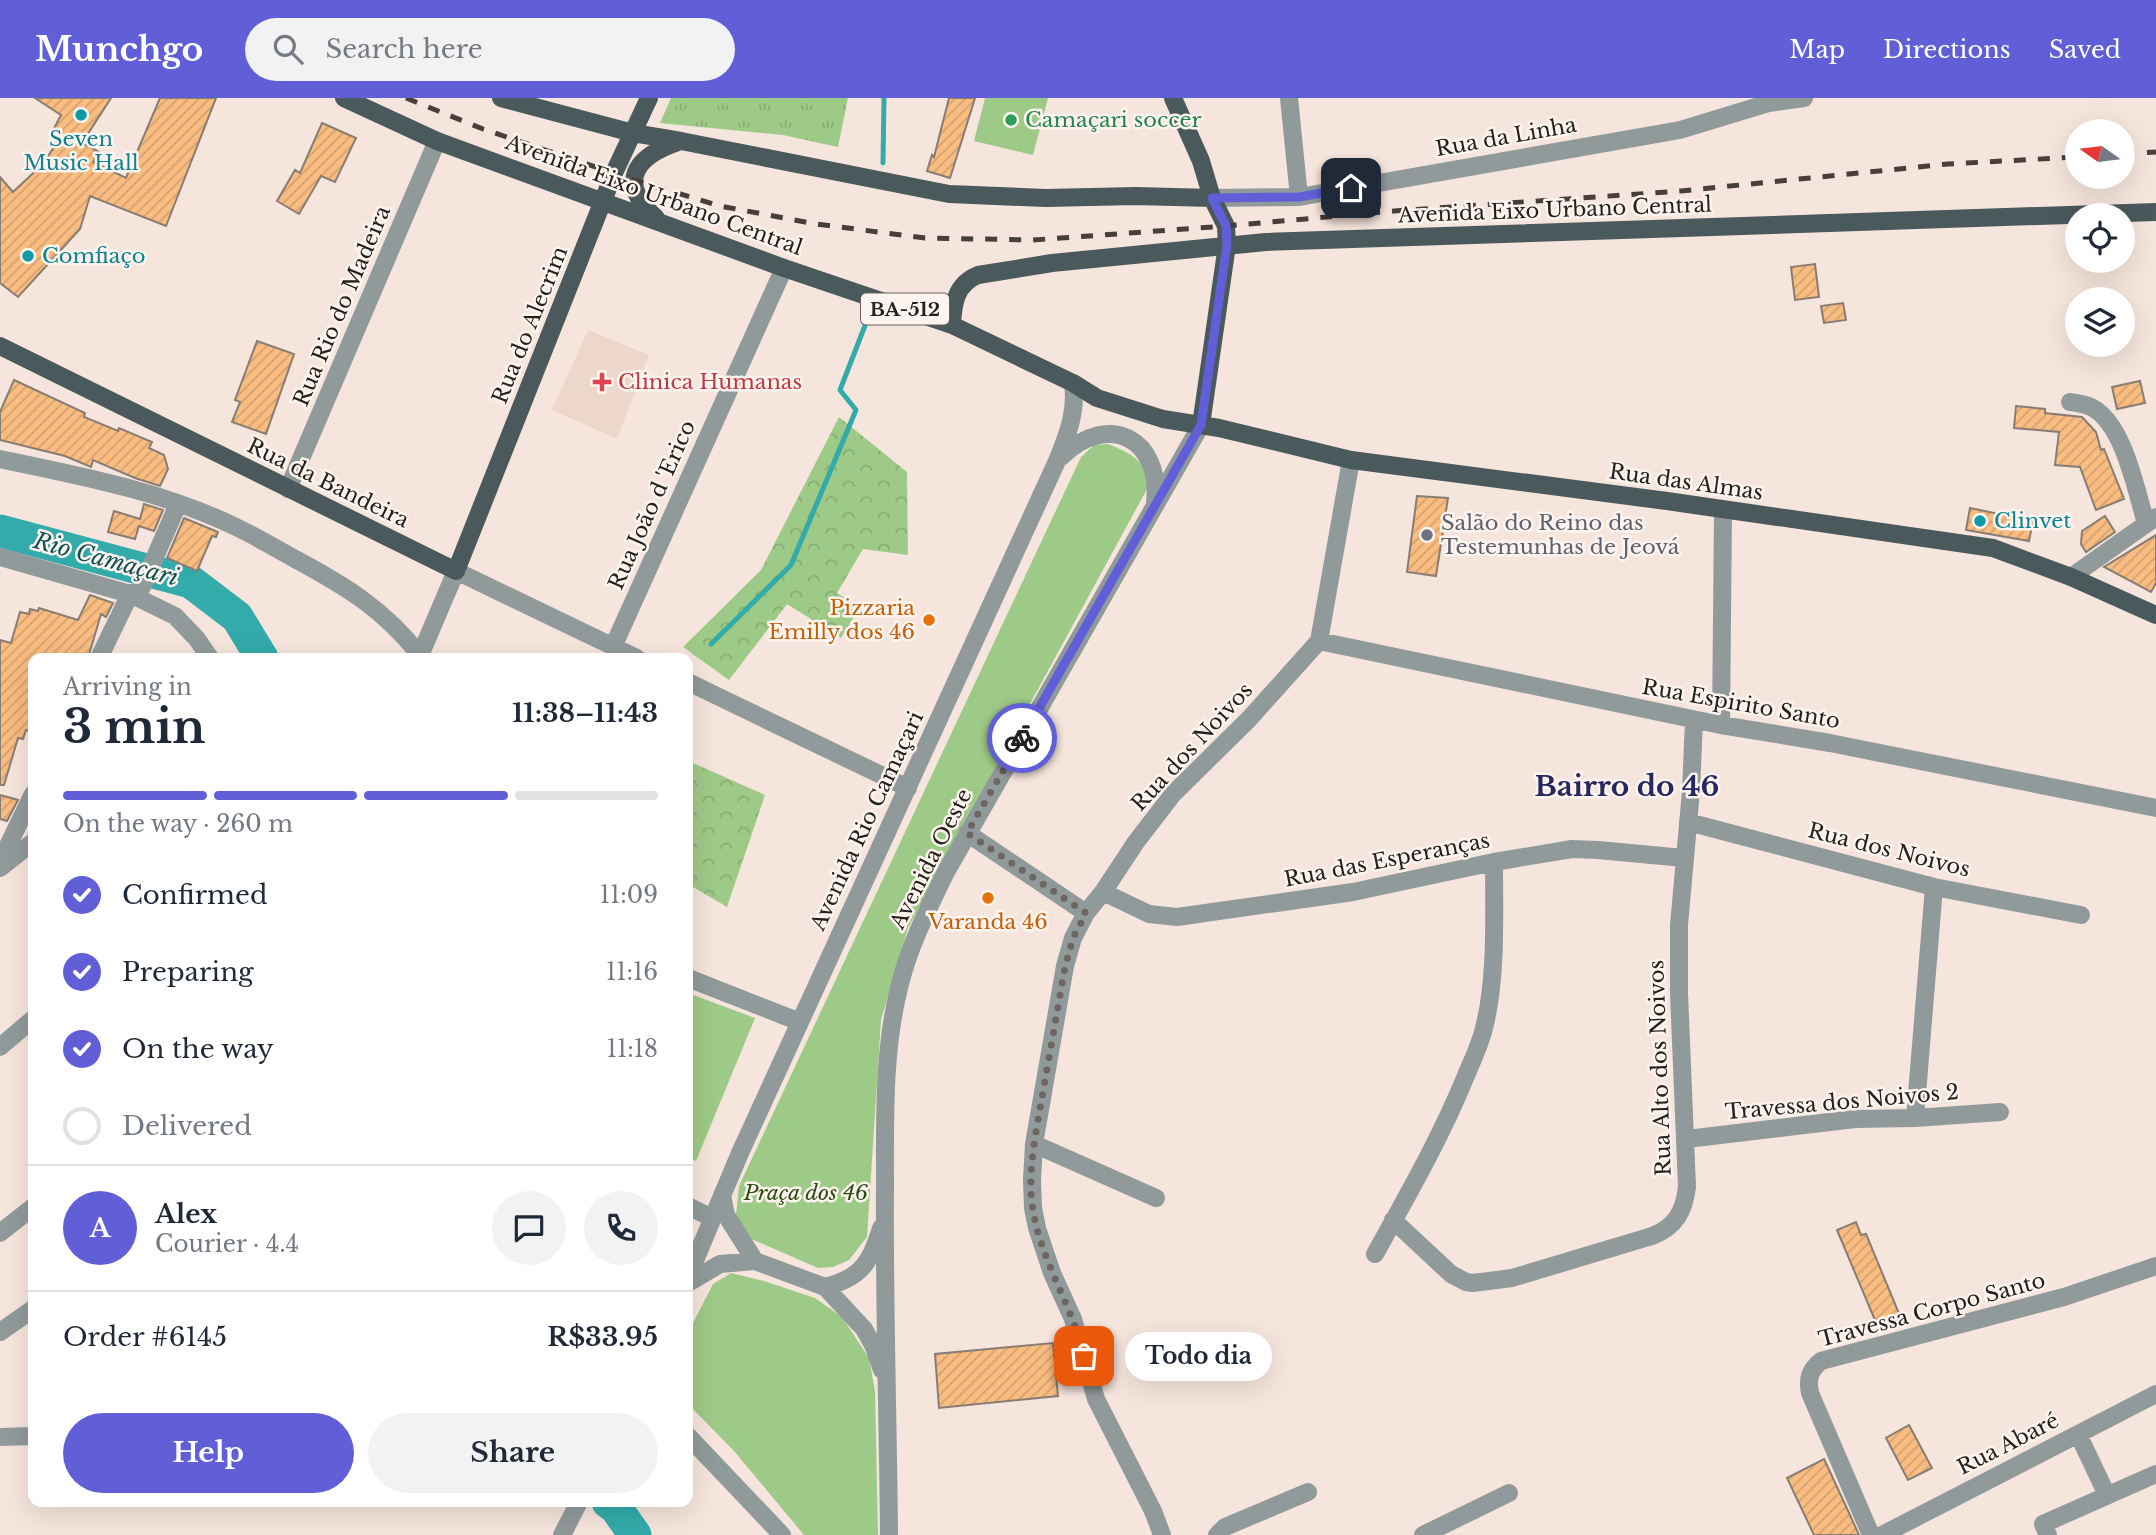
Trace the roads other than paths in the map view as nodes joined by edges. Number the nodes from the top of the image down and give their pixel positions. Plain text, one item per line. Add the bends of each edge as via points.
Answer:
1 (344, 98) edge
2 (501, 98) edge
3 (649, 98) edge
4 (1173, 98) edge
5 (1289, 98) edge
6 (1804, 98) edge
7 (1769, 101) edge
8 (633, 133) junction
9 (437, 141) junction
10 (681, 141) junction
11 (1299, 197) junction
12 (1212, 198) junction
13 (604, 201) junction
14 (2156, 212) edge
15 (657, 220) junction
16 (1227, 244) junction
17 (785, 268) junction
18 (952, 325) junction
19 (0, 346) edge
20 (1073, 383) junction
21 (2070, 402) dead end
22 (1201, 425) junction
23 (0, 459) edge
24 (1351, 460) junction
25 (1057, 461) junction
26 (288, 489) junction
27 (178, 504) junction
28 (1154, 509) junction
29 (1723, 511) junction
30 (2151, 520) edge
31 (0, 557) edge
32 (456, 571) junction
33 (2071, 577) junction
34 (136, 591) junction
35 (2156, 615) edge
36 (1319, 642) junction
37 (613, 647) junction
38 (102, 653) edge
39 (207, 653) edge
40 (417, 653) edge
41 (420, 653) edge
42 (626, 653) edge
43 (693, 684) edge
44 (1694, 720) junction
45 (1721, 726) junction
46 (908, 788) junction
47 (28, 804) edge
48 (2156, 808) edge
49 (1688, 822) junction
50 (967, 833) junction
51 (28, 846) edge
52 (1684, 858) junction
53 (0, 862) edge
54 (1494, 862) junction
55 (0, 868) edge
56 (1934, 887) junction
57 (1103, 892) junction
58 (1086, 913) junction
59 (2081, 915) dead end
60 (693, 980) edge
61 (800, 1022) junction
62 (28, 1023) edge
63 (0, 1047) edge
64 (2000, 1112) dead end
65 (1915, 1118) junction
66 (1687, 1139) junction
67 (1034, 1144) junction
68 (722, 1195) junction
69 (1156, 1198) dead end
70 (693, 1208) edge
71 (28, 1211) edge
72 (884, 1215) junction
73 (712, 1218) junction
74 (1393, 1220) junction
75 (0, 1233) edge
76 (1374, 1254) dead end
77 (755, 1261) junction
78 (693, 1264) edge
79 (2156, 1266) edge
80 (693, 1280) edge
81 (825, 1287) junction
82 (28, 1312) edge
83 (0, 1332) edge
84 (887, 1386) junction
85 (2156, 1394) edge
86 (2078, 1434) junction
87 (28, 1436) edge
88 (0, 1437) edge
89 (693, 1441) edge
90 (2156, 1474) edge
91 (1308, 1492) dead end
92 (1509, 1493) dead end
93 (2107, 1495) junction
94 (576, 1507) edge
95 (2045, 1530) edge
96 (562, 1535) edge
97 (782, 1535) edge
98 (889, 1535) edge
99 (1162, 1535) edge
100 (1217, 1535) edge
101 (1423, 1535) edge
102 (1871, 1535) edge
103 (1882, 1535) edge

1 - 9 main road, Avenida Eixo Urbano Central / BA-512
2 - 8 main road
3 - 8 main road, Rua do Alecrim
4 - 12 main road via 1202,161
5 - 11 street
6 - 7 street, Rua da Linha
7 - 11 street, Rua da Linha via 1680,130
8 - 10 main road
8 - 13 main road, Rua do Alecrim
9 - 13 main road, Avenida Eixo Urbano Central / BA-512
9 - 26 street, Rua Rio do Madeira
10 - 12 main road via 949,194
10 - 15 main road via 657,149 639,163 636,194
11 - 12 street, Rua da Linha
12 - 16 main road via 1226,226
13 - 15 main road, Avenida Eixo Urbano Central / BA-512
13 - 32 main road, Rua do Alecrim
14 - 16 main road, Avenida Eixo Urbano Central
15 - 17 main road, Avenida Eixo Urbano Central / BA-512
16 - 18 main road, Avenida Eixo Urbano Central via 978,275 968,279 955,297
16 - 22 main road
17 - 18 main road, Avenida Eixo Urbano Central / BA-512
17 - 37 street, Rua João d 'Erico
18 - 20 main road, Avenida Eixo Urbano Central / BA-512
19 - 26 main road, Rua da Bandeira
20 - 22 main road, Avenida Eixo Urbano Central / BA-512 via 1097,398 1163,419
20 - 25 street, Avenida Rio Camaçari via 1070,429
21 - 30 street via 2092,407 2111,425
22 - 24 main road, Rua das Almas
22 - 28 street, Avenida Oeste
23 - 27 street via 116,484
24 - 29 main road, Rua das Almas
24 - 36 street
25 - 28 street via 1094,435 1114,433 1125,438 1148,455 1154,466
25 - 46 street, Avenida Rio Camaçari
26 - 32 main road, Rua da Bandeira
27 - 34 street
27 - 40 street via 235,526 347,587 398,628
28 - 50 street, Avenida Oeste
29 - 33 main road, Rua das Almas via 1993,548
29 - 45 street
30 - 33 street
31 - 34 street
32 - 37 street, Rua da Bandeira
32 - 41 street
33 - 35 main road, Rua das Almas
34 - 38 street
34 - 39 street via 174,616
36 - 44 street, Rua Espirito Santo
36 - 57 street, Rua dos Noivos via 1173,794
37 - 42 street, Rua da Bandeira
43 - 46 street
44 - 45 street, Rua Espirito Santo
44 - 49 street, Rua Alto dos Noivos
45 - 48 street, Rua Espirito Santo
46 - 61 street, Avenida Rio Camaçari
47 - 53 street
49 - 52 street, Rua Alto dos Noivos
49 - 56 street, Rua dos Noivos
50 - 58 street
50 - 72 street, Avenida Oeste via 912,942 899,986 888,1065
51 - 55 street
52 - 54 street, Rua das Esperanças via 1572,849
52 - 66 street, Rua Alto dos Noivos via 1679,993
54 - 57 street, Rua das Esperanças via 1353,892 1177,917 1149,914
54 - 74 street via 1492,953 1484,1027 1438,1138
56 - 59 street, Rua dos Noivos
56 - 65 street
57 - 58 street, Rua dos Noivos
58 - 67 street, Rua dos Noivos via 1065,967
60 - 61 street
61 - 68 street, Avenida Rio Camaçari
62 - 63 street
64 - 65 street, Travessa dos Noivos 2
65 - 66 street, Travessa dos Noivos 2 via 1855,1119
66 - 74 street, Rua Alto dos Noivos via 1686,1197 1671,1227 1533,1272 1483,1283 1465,1282
67 - 69 street
67 - 99 street, Rua dos Noivos via 1032,1208 1037,1228 1073,1319 1096,1399
68 - 73 street, Avenida Rio Camaçari
68 - 77 street via 726,1215
70 - 73 street
71 - 75 street
72 - 81 street via 867,1263 842,1283
72 - 84 street, Avenida Oeste
73 - 78 street, Avenida Rio Camaçari
74 - 76 street
77 - 80 street via 720,1264
77 - 81 street
79 - 102 street, Travessa Corpo Santo via 2064,1297 1821,1361 1813,1368 1810,1393
81 - 84 street via 864,1329
82 - 83 street
84 - 98 street, Avenida Oeste
85 - 86 street, Rua Abaré
86 - 93 street
86 - 103 street, Rua Abaré
87 - 88 street
89 - 97 street
90 - 93 street
91 - 100 street via 1225,1527
92 - 101 street
93 - 95 street
94 - 96 street

